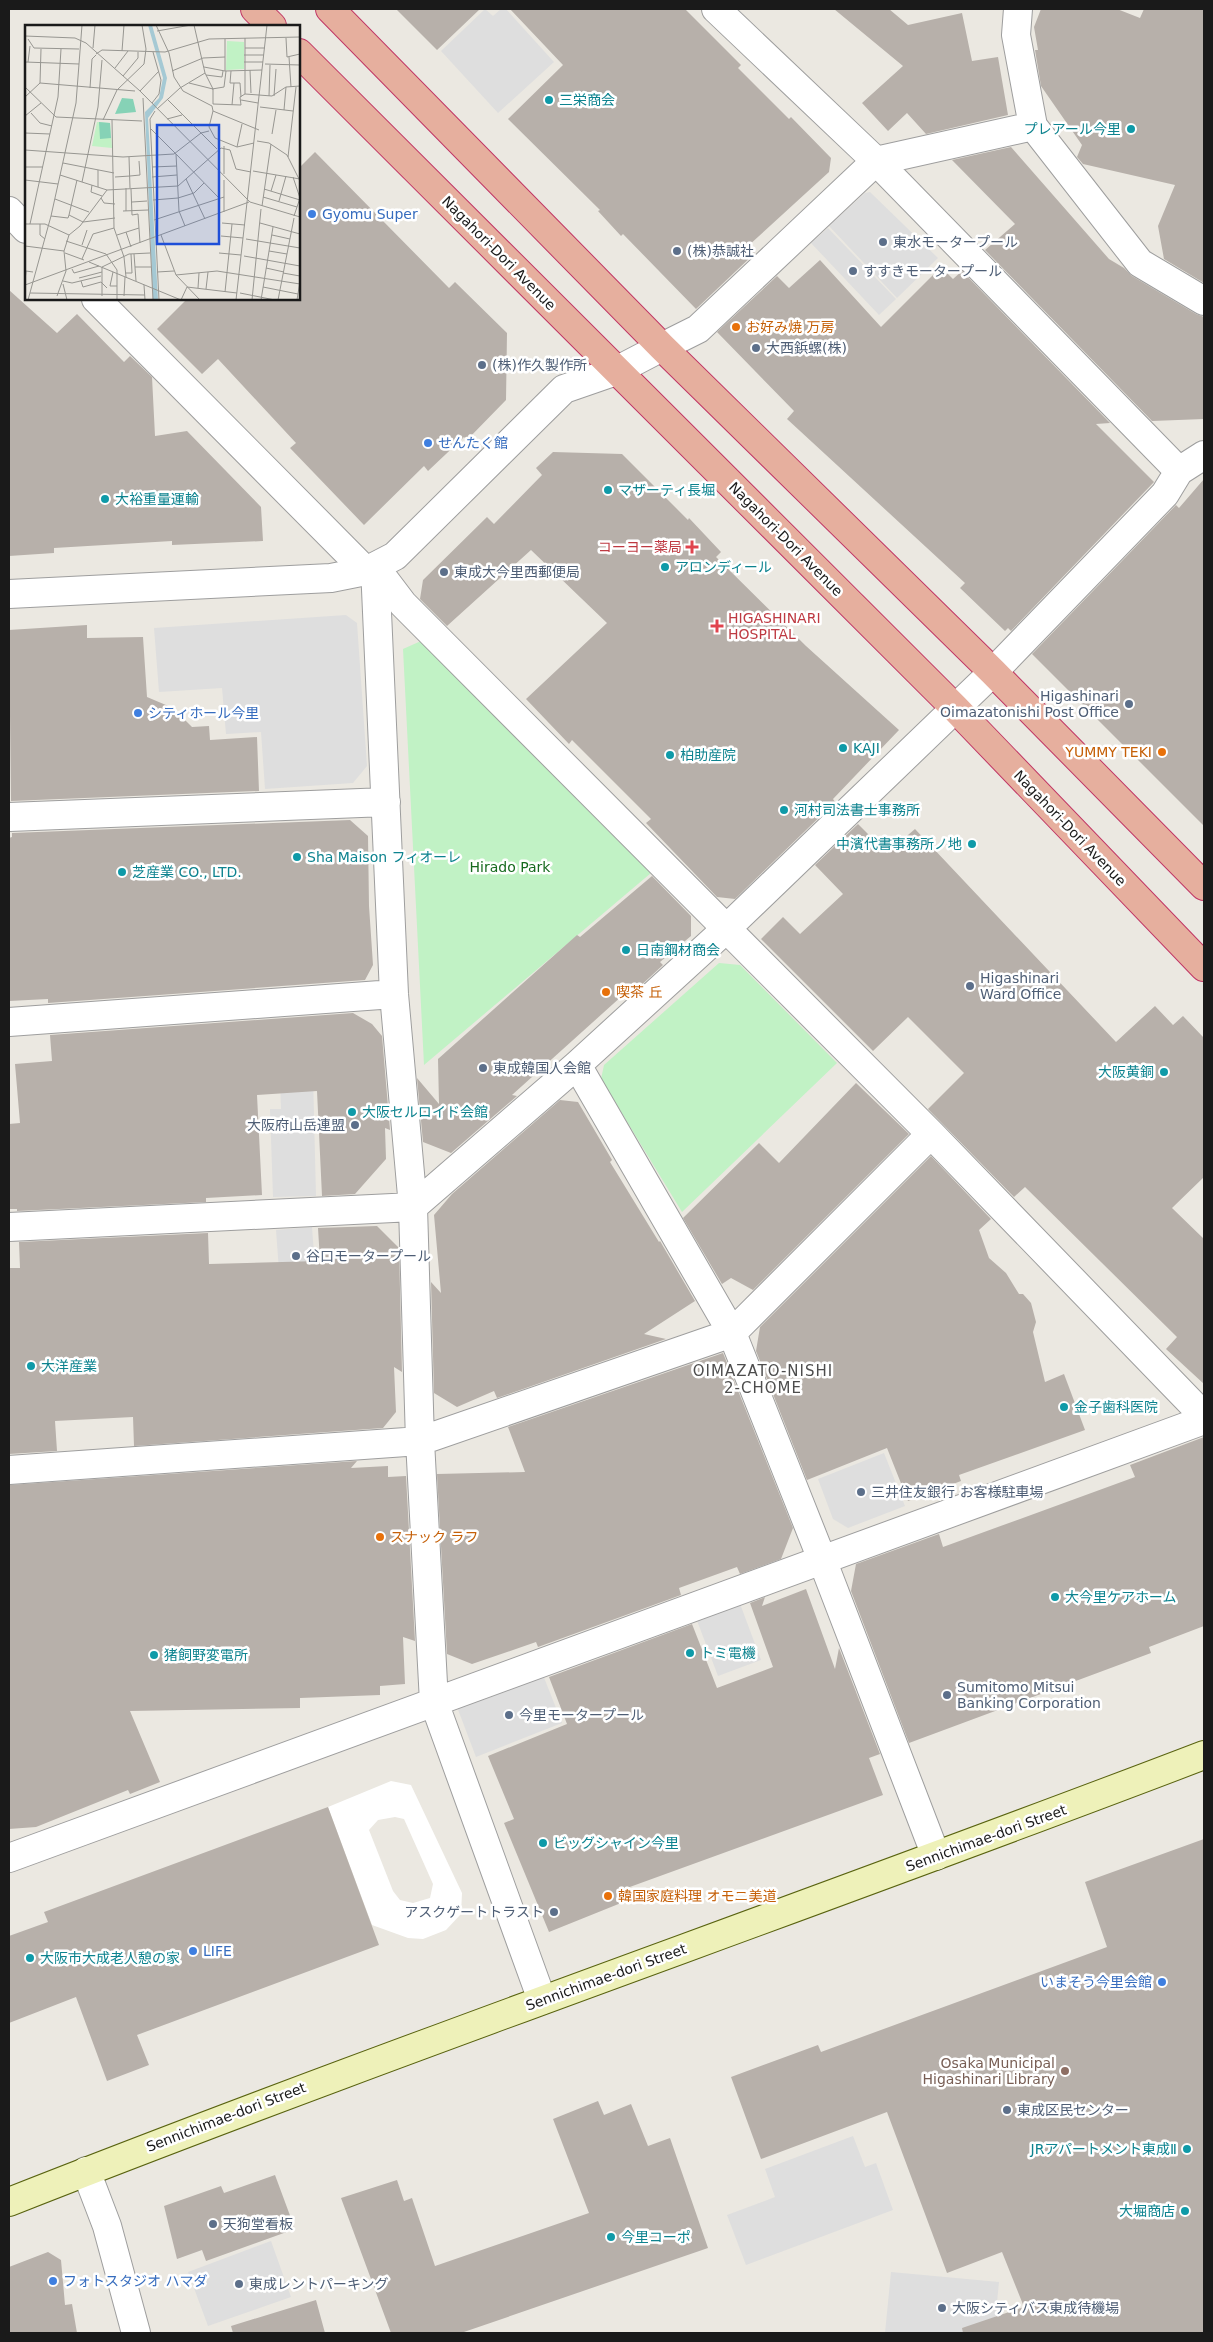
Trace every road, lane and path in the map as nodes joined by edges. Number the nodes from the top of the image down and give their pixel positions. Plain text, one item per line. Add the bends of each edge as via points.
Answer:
1 (255, 9) edge
2 (330, 9) edge
3 (716, 9) edge
4 (1018, 9) edge
5 (271, 25) edge
6 (300, 54) edge
7 (1033, 126) junction
8 (876, 162) junction
9 (9, 211) edge
10 (25, 227) edge
11 (97, 300) edge
12 (1204, 301) edge
13 (662, 347) junction
14 (616, 371) junction
15 (1204, 456) edge
16 (1180, 471) junction
17 (371, 569) junction
18 (9, 594) edge
19 (993, 672) junction
20 (955, 708) junction
21 (386, 802) junction
22 (9, 818) edge
23 (1204, 886) edge
24 (726, 929) junction
25 (1204, 967) edge
26 (394, 994) junction
27 (9, 1022) edge
28 (577, 1065) junction
29 (931, 1134) junction
30 (414, 1207) junction
31 (9, 1227) edge
32 (732, 1333) junction
33 (1204, 1416) edge
34 (1204, 1420) edge
35 (420, 1441) junction
36 (9, 1470) edge
37 (823, 1562) junction
38 (434, 1702) junction
39 (1204, 1756) edge
40 (936, 1856) junction
41 (9, 1858) edge
42 (542, 2000) junction
43 (86, 2171) junction
44 (9, 2202) edge
45 (136, 2333) edge

1 - 5 highway
2 - 13 highway
3 - 8 street
4 - 7 street via 1016,35
6 - 14 highway, Nagahori-Dori Avenue
7 - 8 street
7 - 12 street via 1140,263
8 - 13 street via 698,329
8 - 16 street
9 - 10 street
11 - 17 street
13 - 14 street
13 - 19 highway
14 - 17 street via 564,390 395,556
14 - 20 highway, Nagahori-Dori Avenue
15 - 16 street
16 - 19 street via 1165,494
17 - 18 street via 331,578
17 - 21 street
17 - 24 street via 402,604
19 - 20 street
19 - 23 highway
20 - 24 street
20 - 25 highway, Nagahori-Dori Avenue
21 - 22 street
21 - 26 street
24 - 28 street
24 - 29 street
26 - 27 street
26 - 30 street
28 - 30 street
28 - 32 street
29 - 32 street
29 - 33 street
30 - 31 street
30 - 35 street
32 - 35 street
32 - 37 street
34 - 37 street
35 - 36 street
35 - 38 street
37 - 38 street
37 - 40 street
38 - 41 street
38 - 42 street
39 - 40 main road, Sennichimae-dori Street
40 - 42 main road, Sennichimae-dori Street
42 - 43 main road, Sennichimae-dori Street
43 - 44 main road, Sennichimae-dori Street
43 - 45 street via 107,2226

